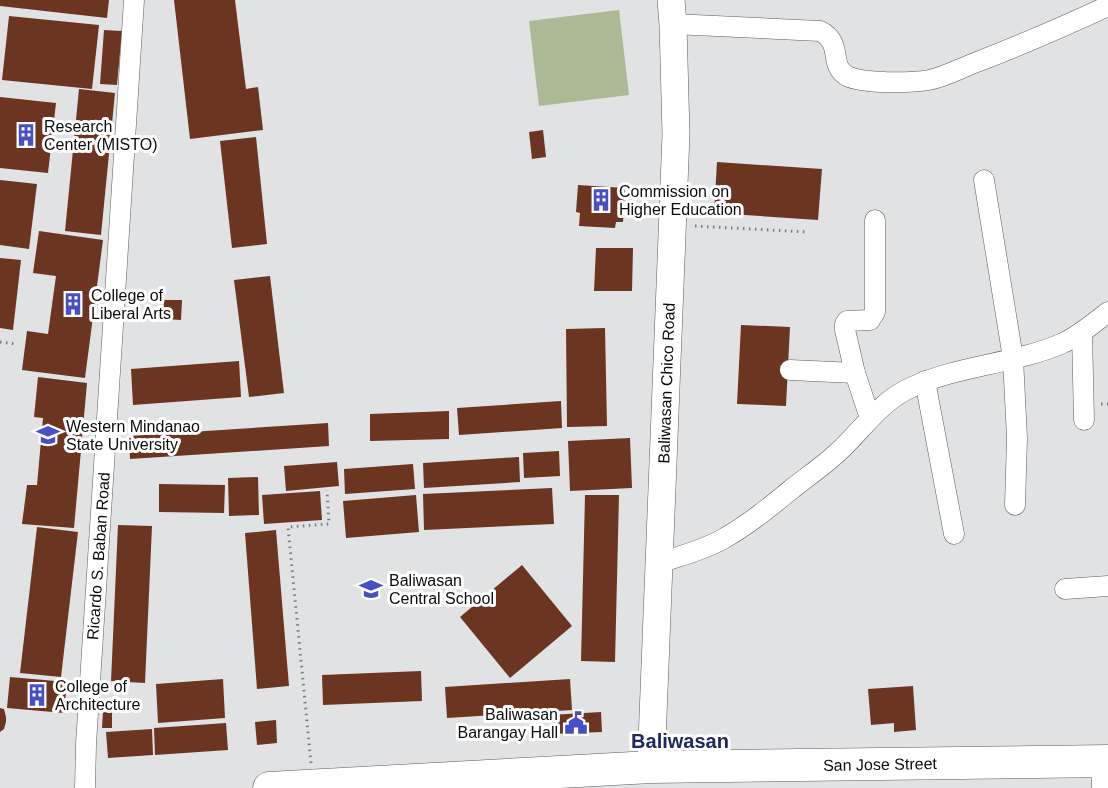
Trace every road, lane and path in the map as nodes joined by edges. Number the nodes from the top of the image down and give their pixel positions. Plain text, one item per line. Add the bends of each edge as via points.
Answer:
1 (134, 0) edge
2 (1108, 6) edge
3 (672, 12) edge
4 (984, 180) dead end
5 (875, 220) dead end
6 (673, 225) junction
7 (807, 232) dead end
8 (1108, 312) edge
9 (1082, 332) junction
10 (0, 342) edge
11 (16, 344) dead end
12 (1013, 358) junction
13 (790, 370) dead end
14 (855, 374) junction
15 (925, 381) junction
16 (870, 418) junction
17 (1084, 420) dead end
18 (327, 490) dead end
19 (1015, 505) dead end
20 (954, 534) dead end
21 (659, 563) junction
22 (1108, 586) edge
23 (1065, 590) dead end
24 (1103, 770) edge
25 (651, 777) edge
26 (314, 786) junction
27 (85, 788) edge
28 (269, 788) edge

1 - 27 street, Ricardo S. Baban Road
2 - 3 street via 962,68 931,79 903,83 846,75 837,64 832,40 820,31
3 - 6 main road, Baliwasan Chico Road via 676,134
4 - 12 street
5 - 14 street via 875,312 870,320 850,320 845,324
6 - 7 path
6 - 21 main road, Baliwasan Chico Road
8 - 9 street
9 - 12 street via 1042,351
9 - 17 street
10 - 11 path
12 - 15 street
12 - 19 street
13 - 14 street
14 - 16 street
15 - 16 street via 889,400
15 - 20 street
16 - 21 street via 835,455 746,524 711,545
18 - 26 path via 329,524 288,527
21 - 25 main road, Baliwasan Chico Road
22 - 23 street
24 - 25 main road, San Jose Street
25 - 26 main road, San Jose Street
26 - 28 main road, San Jose Street

